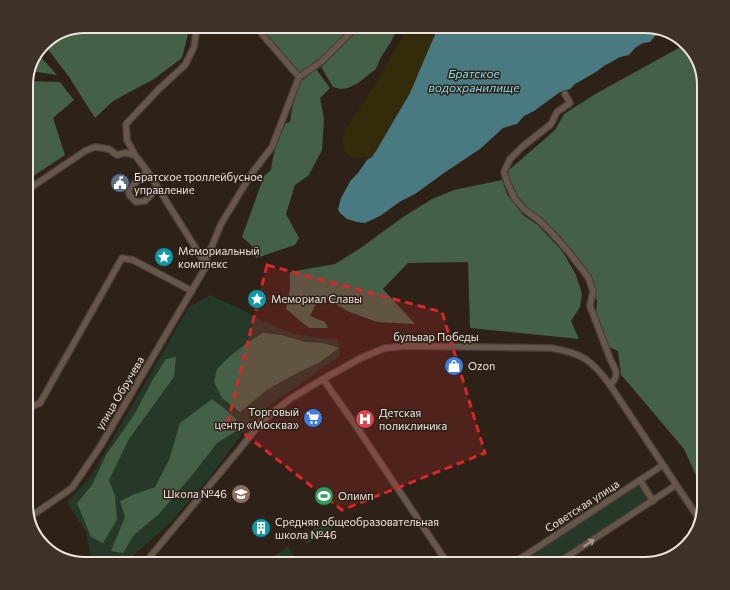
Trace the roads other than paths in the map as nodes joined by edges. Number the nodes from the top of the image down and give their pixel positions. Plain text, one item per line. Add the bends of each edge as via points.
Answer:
1 (196, 33) edge
2 (260, 33) edge
3 (350, 33) edge
4 (299, 77) junction
5 (565, 94) dead end
6 (135, 155) junction
7 (150, 175) junction
8 (33, 186) edge
9 (158, 188) junction
10 (205, 263) junction
11 (192, 291) junction
12 (323, 379) junction
13 (610, 385) junction
14 (33, 406) edge
15 (663, 465) junction
16 (640, 480) junction
17 (676, 485) junction
18 (653, 501) junction
19 (34, 514) edge
20 (696, 514) edge
21 (150, 557) edge
22 (443, 557) edge
23 (523, 557) edge
24 (567, 557) edge

1 - 6 street via 194,47 185,65 126,124 127,140
2 - 4 street
3 - 4 street via 321,62
4 - 10 street, улица Обручева via 272,147 252,173 220,224
5 - 13 street via 570,103 558,112 551,124 510,159 504,172 515,199 524,210 550,231 588,277 593,291 590,306 617,375
6 - 7 street
6 - 8 street via 117,155 109,149 95,146
7 - 9 street
7 - 9 street via 144,174 135,182 128,190 130,196 136,202 145,201
9 - 10 street
10 - 11 street, улица Обручева via 205,268
11 - 14 street via 133,260 122,258 40,403
11 - 19 street, улица Обручева via 101,445 72,488
12 - 13 street, бульвар Победы via 385,348 551,348 568,351 590,361
12 - 21 street, бульвар Победы via 290,399 262,421
12 - 22 street
13 - 15 street, бульвар Победы
15 - 16 street, Советская улица
15 - 17 street, бульвар Победы
16 - 18 street
16 - 23 street, Советская улица
17 - 18 street
17 - 20 street, бульвар Победы
24 -> 18 street

